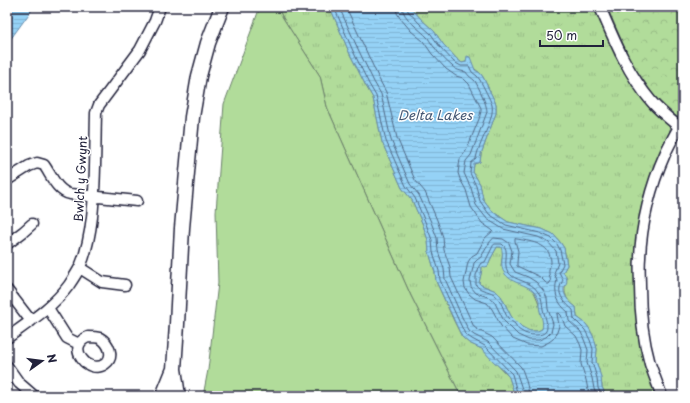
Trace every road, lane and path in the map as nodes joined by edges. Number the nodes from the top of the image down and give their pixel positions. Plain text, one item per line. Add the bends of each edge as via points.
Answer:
1 (160, 7) edge
2 (222, 7) edge
3 (600, 7) edge
4 (681, 129) edge
5 (7, 180) edge
6 (94, 197) junction
7 (137, 201) dead end
8 (32, 224) dead end
9 (7, 244) edge
10 (80, 268) junction
11 (125, 286) dead end
12 (7, 290) edge
13 (48, 308) junction
14 (31, 321) junction
15 (7, 338) edge
16 (79, 344) dead end
17 (7, 366) edge
18 (174, 369) junction
19 (34, 396) edge
20 (163, 396) edge
21 (178, 396) edge
22 (662, 396) edge

1 - 6 street, Bwlch y Gwynt via 140,50 99,105 96,114
2 - 18 main road via 208,43 192,117 184,199
3 - 4 street via 631,74 651,101
4 - 22 street via 665,154 657,174 640,259 640,305 645,343
5 - 6 street via 37,163 44,165 65,193
6 - 7 street
6 - 10 street, Bwlch y Gwynt via 91,228
8 - 9 street
10 - 11 street via 102,282
10 - 13 street, Bwlch y Gwynt
12 - 14 street
13 - 14 street, Bwlch y Gwynt
13 - 16 street via 67,338
14 - 15 street, Bwlch y Gwynt
17 - 19 street via 19,383
18 - 20 main road
18 - 21 main road

